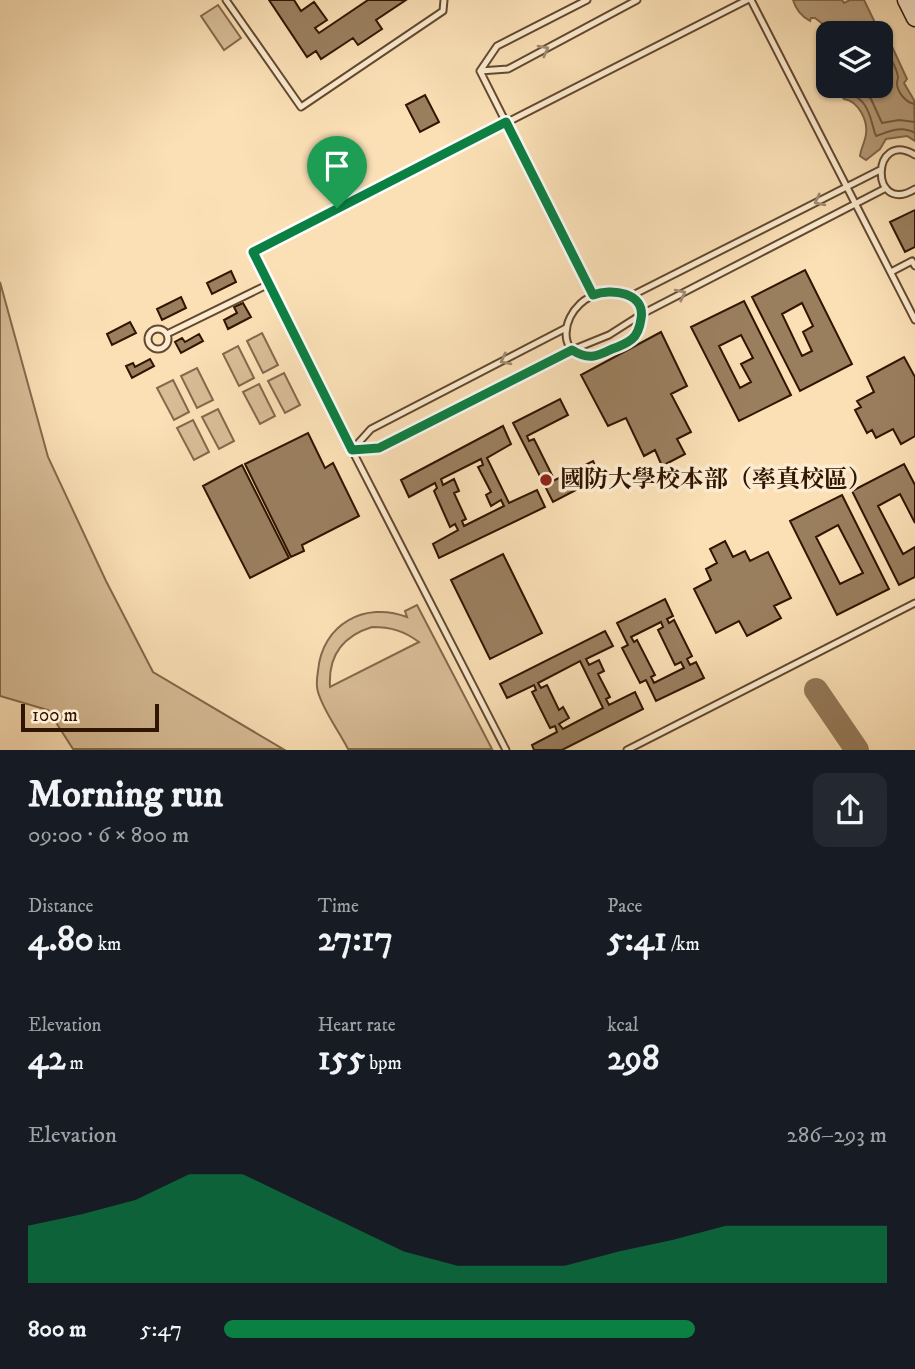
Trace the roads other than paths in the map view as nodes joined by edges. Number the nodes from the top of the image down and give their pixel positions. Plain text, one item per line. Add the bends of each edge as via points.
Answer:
1 (226, 0) edge
2 (444, 0) edge
3 (587, 0) edge
4 (637, 0) edge
5 (749, 0) edge
6 (906, 0) edge
7 (915, 18) edge
8 (480, 71) junction
9 (506, 122) junction
10 (915, 155) edge
11 (880, 170) junction
12 (847, 186) junction
13 (886, 188) junction
14 (915, 189) edge
15 (857, 204) junction
16 (914, 262) edge
17 (891, 272) junction
18 (269, 284) junction
19 (593, 295) junction
20 (631, 296) junction
21 (642, 314) junction
22 (915, 320) edge
23 (566, 328) junction
24 (167, 334) dead end
25 (572, 350) junction
26 (352, 450) junction
27 (915, 603) edge
28 (506, 750) edge
29 (627, 750) edge

1 - 2 lane via 301,107 443,11
3 - 8 lane via 497,46
8 -> 4 lane via 508,69
5 - 9 lane
5 - 12 lane
6 - 7 main road
8 - 9 lane
9 - 18 lane via 253,252
9 - 19 lane
10 - 11 lane via 900,150 890,153
11 - 12 lane
11 - 13 lane
12 - 15 lane
12 -> 20 lane
13 - 14 lane via 904,194
13 - 15 lane
15 - 17 lane
21 -> 15 lane
16 - 17 lane
17 - 22 lane
18 - 24 lane
18 - 26 lane
19 - 20 lane via 603,291
19 - 23 lane via 570,316
20 - 21 lane
21 - 25 lane via 609,335
21 - 25 lane via 632,339 617,348 584,358
23 - 25 lane
23 -> 26 lane via 371,429
25 - 26 lane via 379,448
26 - 28 lane
27 - 29 lane

